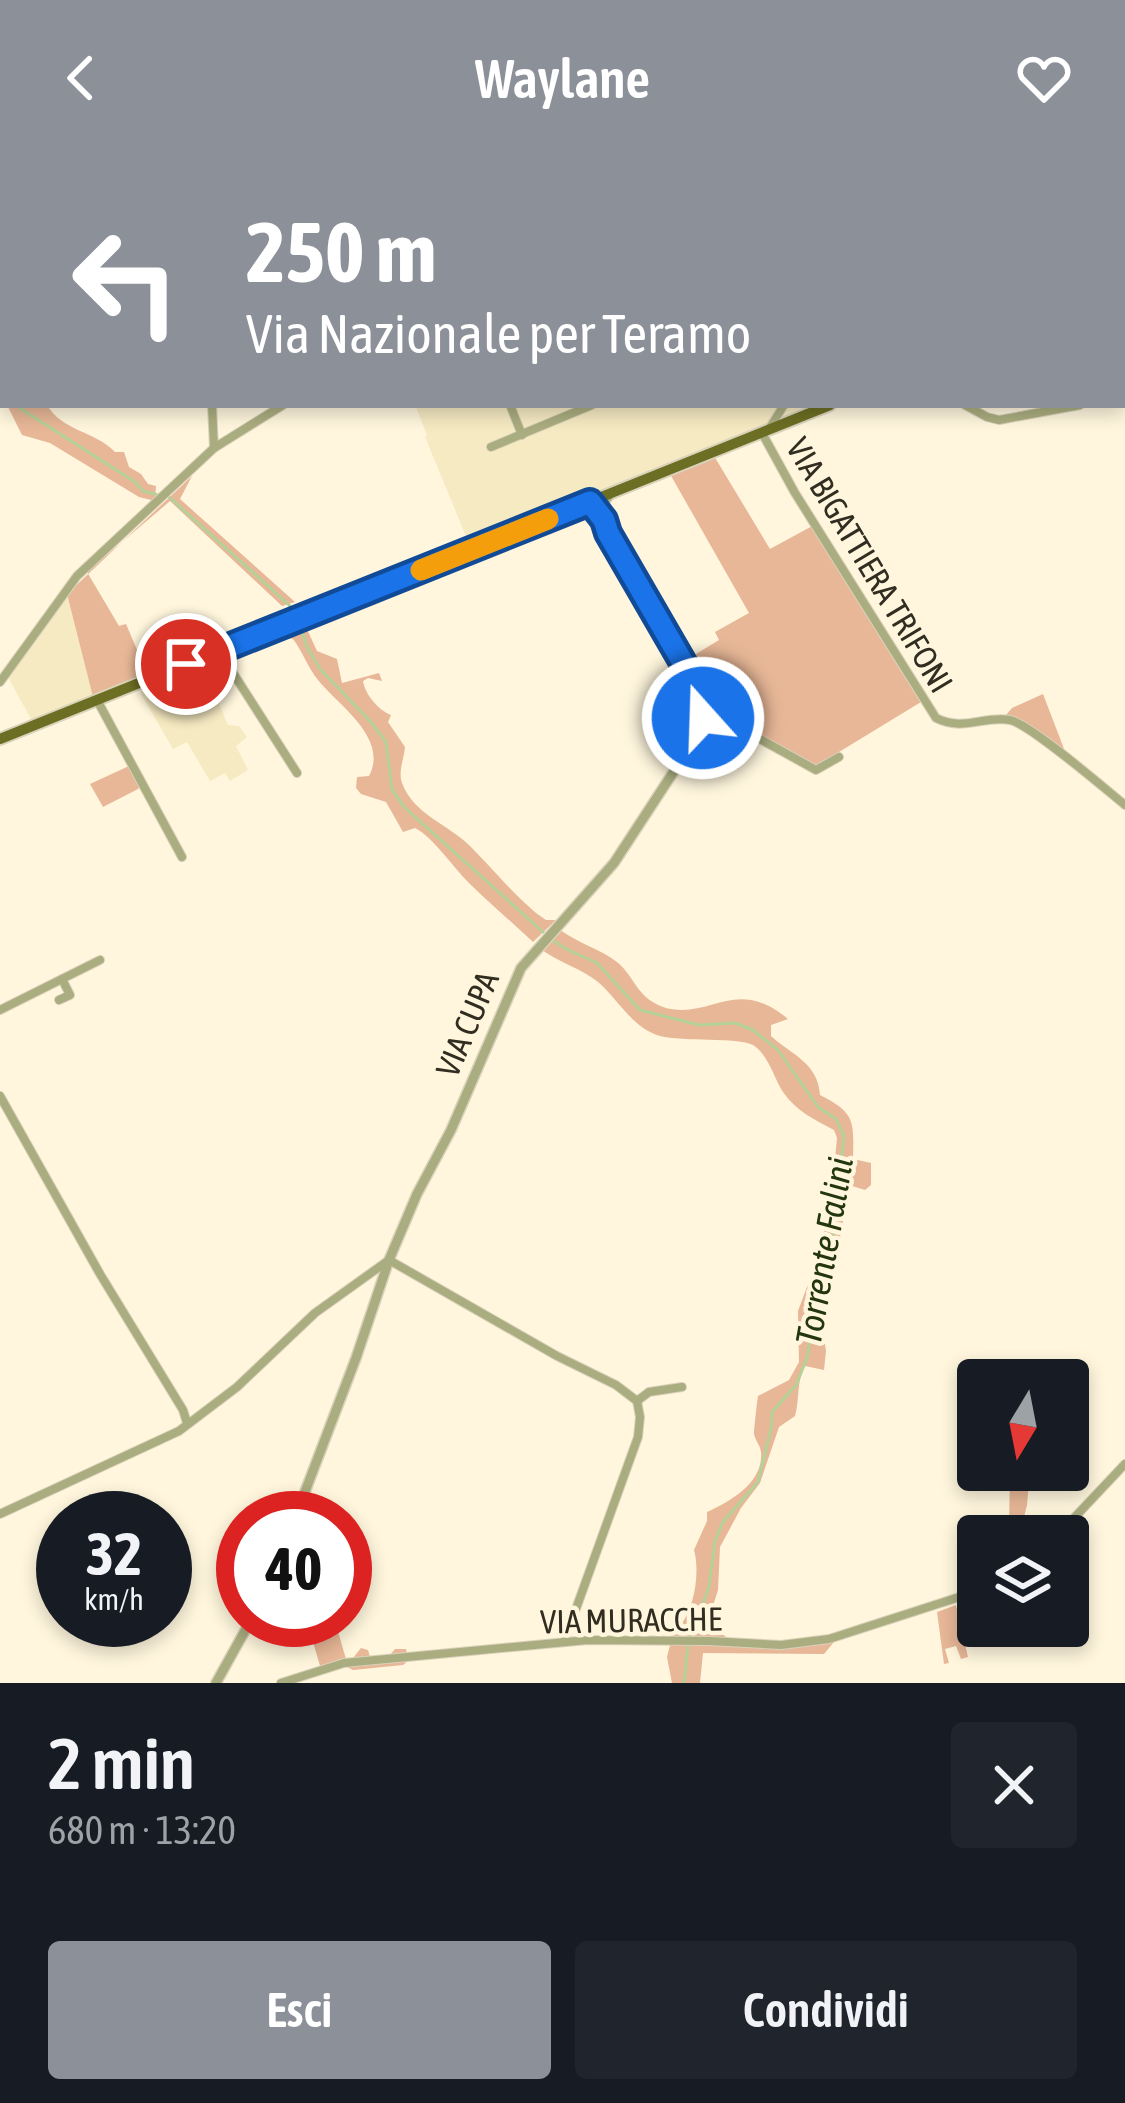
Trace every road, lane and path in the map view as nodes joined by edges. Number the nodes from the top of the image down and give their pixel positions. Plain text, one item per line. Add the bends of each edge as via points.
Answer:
1 (212, 408) edge
2 (279, 408) edge
3 (511, 408) edge
4 (585, 408) edge
5 (786, 408) edge
6 (970, 408) edge
7 (1064, 408) edge
8 (805, 410) edge
9 (765, 432) junction
10 (522, 435) junction
11 (491, 447) dead end
12 (214, 448) junction
13 (610, 494) junction
14 (590, 502) junction
15 (567, 511) junction
16 (600, 521) junction
17 (219, 651) junction
18 (0, 682) edge
19 (97, 699) junction
20 (701, 725) junction
21 (0, 739) edge
22 (839, 757) dead end
23 (297, 772) dead end
24 (1125, 805) edge
25 (182, 857) dead end
26 (100, 960) dead end
27 (62, 979) junction
28 (59, 1000) dead end
29 (0, 1010) edge
30 (0, 1096) edge
31 (389, 1260) junction
32 (682, 1388) dead end
33 (637, 1400) junction
34 (187, 1423) junction
35 (1125, 1464) edge
36 (305, 1491) edge
37 (0, 1514) edge
38 (1077, 1515) edge
39 (957, 1598) edge
40 (564, 1642) junction
41 (235, 1647) edge
42 (216, 1683) edge
43 (281, 1683) edge

1 - 12 street
2 - 12 street
3 - 10 street
4 - 10 street
5 - 9 street
6 - 7 street via 1004,419
8 - 9 main road
9 - 13 main road
9 - 24 street, VIA BIGATTIERA TRIFONI via 936,718 1022,725
10 - 11 street
12 - 18 street via 77,576
13 - 14 main road
13 - 16 street
14 - 15 main road
14 - 16 street
15 - 16 street
15 - 17 main road
16 - 20 street via 696,685
17 - 19 main road
17 - 23 street
19 - 21 main road
19 - 25 street
20 - 22 street via 720,717 816,770
20 - 31 street, VIA CUPA via 614,863 521,968
26 - 27 street
27 - 28 street via 70,994
27 - 29 street
30 - 34 street
31 - 33 street
31 - 34 street
31 - 36 street, VIA CUPA
32 - 33 street
33 - 40 street via 638,1436
34 - 37 street
35 - 38 street
39 - 40 street, VIA MURACCHE via 781,1645
40 - 43 street, VIA MURACCHE via 344,1663
41 - 42 street

